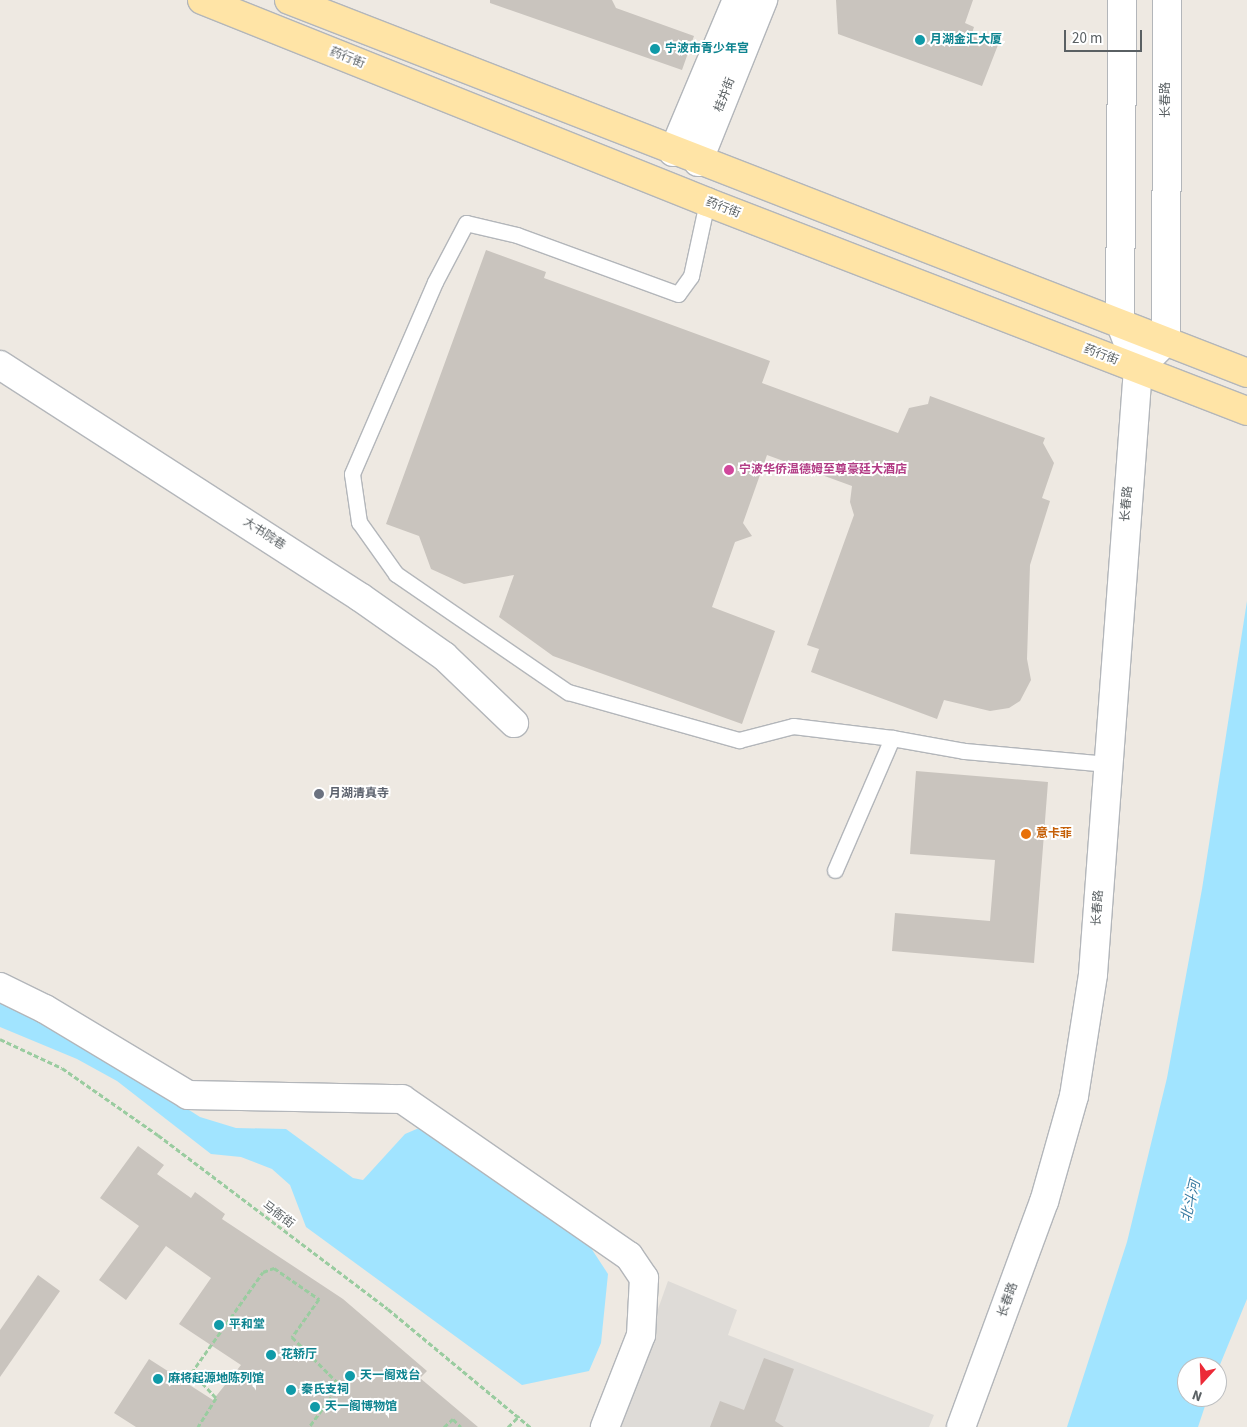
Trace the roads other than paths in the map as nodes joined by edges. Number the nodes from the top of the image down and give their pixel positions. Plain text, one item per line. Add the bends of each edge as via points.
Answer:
1 (202, 0) edge
2 (290, 0) edge
3 (738, 0) edge
4 (763, 0) edge
5 (1122, 0) edge
6 (1166, 0) edge
7 (326, 6) edge
8 (673, 152) junction
9 (698, 162) junction
10 (707, 202) junction
11 (1120, 322) junction
12 (1166, 341) junction
13 (0, 364) edge
14 (1143, 371) junction
15 (1247, 373) edge
16 (1247, 411) edge
17 (514, 723) dead end
18 (892, 738) junction
19 (1108, 764) junction
20 (835, 870) dead end
21 (0, 987) edge
22 (605, 1427) edge
23 (961, 1427) edge

1 - 10 main road, 药行街
2 - 7 main road
3 - 8 street, 桂井街
4 - 9 street, 桂井街
5 - 11 street, 长春路
6 - 12 street, 长春路
7 - 8 main road
8 - 9 main road
9 - 11 main road
10 - 14 main road, 药行街
10 - 18 lane via 691,276 678,294 517,235 466,223 435,282 352,474 359,522 396,574 568,692 739,740 793,726
11 - 12 main road
11 - 14 street, 长春路
12 - 14 street
12 - 15 main road
13 - 17 street, 大书院巷 via 368,603 444,656
14 - 16 main road, 药行街
14 - 19 street, 长春路
18 - 19 lane via 964,752
18 - 20 lane via 855,831
19 - 23 street, 长春路 via 1093,974 1074,1096 1044,1202
21 - 22 street via 46,1009 188,1095 402,1099 629,1256 644,1278 640,1335

